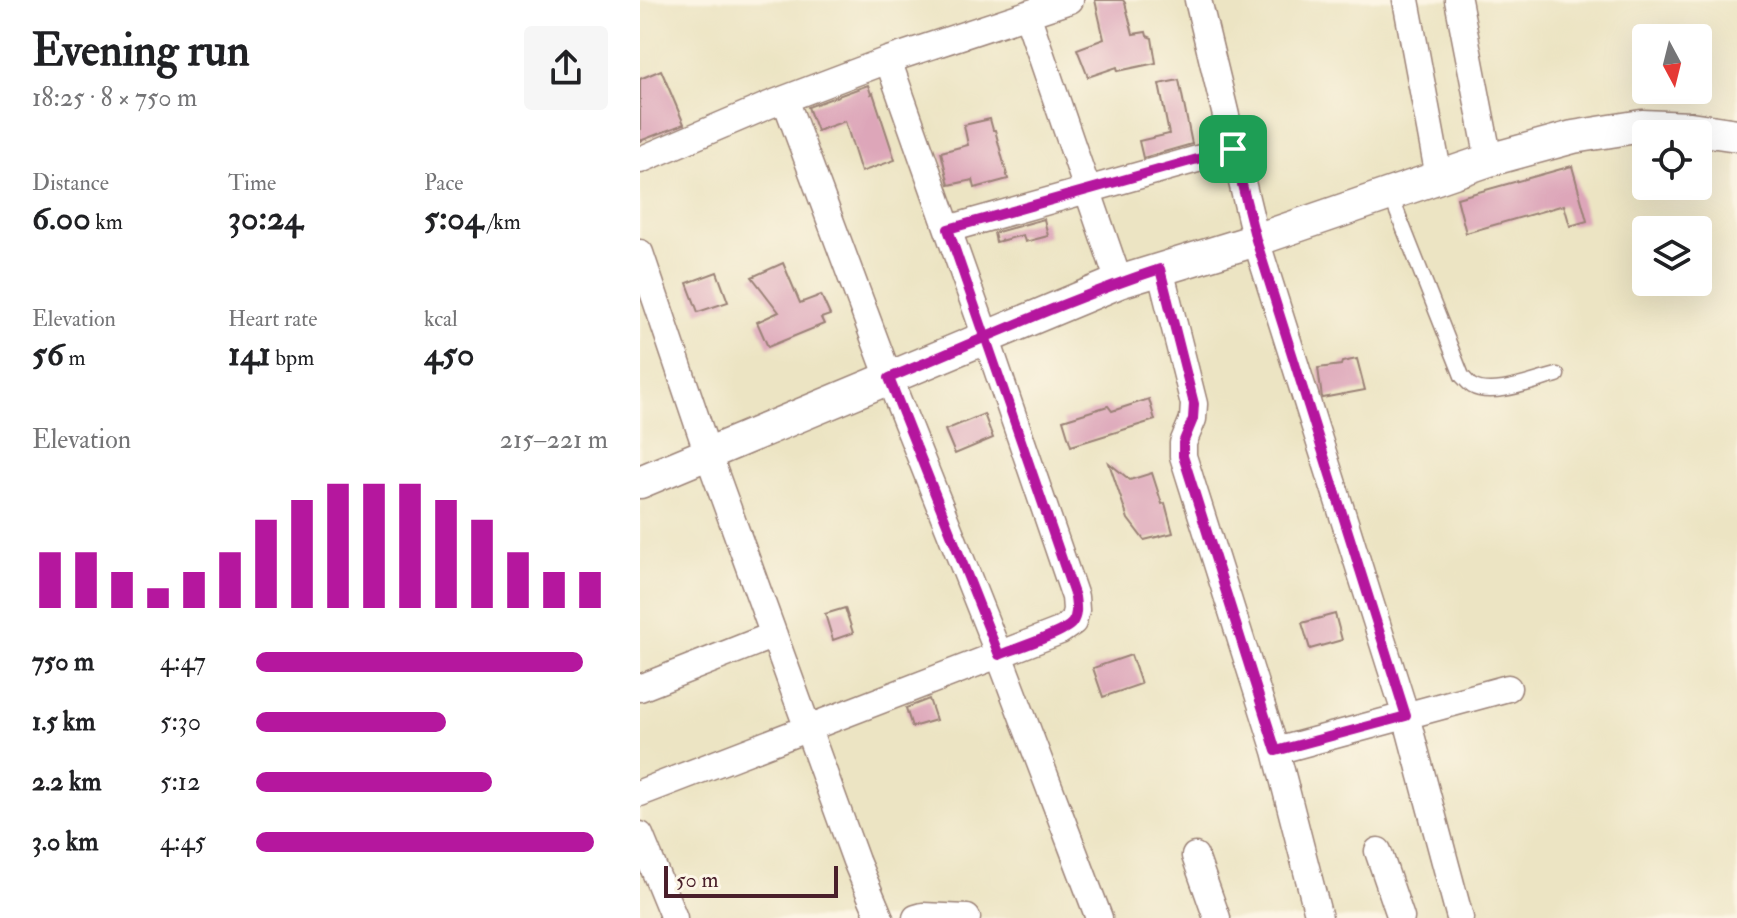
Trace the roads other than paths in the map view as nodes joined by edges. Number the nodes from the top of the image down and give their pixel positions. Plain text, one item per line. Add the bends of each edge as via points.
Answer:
1 (1070, 0) edge
2 (1198, 0) edge
3 (1406, 0) edge
4 (1458, 0) edge
5 (1027, 14) junction
6 (888, 60) junction
7 (785, 99) junction
8 (1737, 135) edge
9 (1233, 149) junction
10 (640, 160) edge
11 (1489, 160) junction
12 (1439, 177) junction
13 (1088, 190) junction
14 (1390, 194) junction
15 (948, 229) junction
16 (1256, 240) junction
17 (640, 253) edge
18 (1160, 269) junction
19 (1119, 282) junction
20 (986, 337) junction
21 (1557, 375) dead end
22 (889, 378) junction
23 (708, 454) junction
24 (640, 482) edge
25 (774, 635) junction
26 (999, 655) junction
27 (640, 688) edge
28 (1508, 688) dead end
29 (1406, 716) junction
30 (808, 727) junction
31 (1276, 751) junction
32 (640, 793) edge
33 (640, 835) edge
34 (1378, 851) dead end
35 (1195, 856) dead end
36 (674, 918) edge
37 (880, 918) edge
38 (916, 918) edge
39 (967, 918) edge
40 (1099, 918) edge
41 (1217, 918) edge
42 (1319, 918) edge
43 (1401, 918) edge
44 (1460, 918) edge

1 - 5 street
2 - 9 street
3 - 12 street
4 - 11 street
5 - 6 street
5 - 13 street
6 - 7 street
6 - 15 street
7 - 10 street
7 - 22 street
8 - 11 street via 1642,126 1573,137
9 - 13 street
9 - 16 street
11 - 12 street
12 - 14 street
13 - 15 street
13 - 19 street
14 - 16 street
14 - 21 lane via 1462,376 1471,386 1498,390
15 - 20 street
16 - 18 street
16 - 29 street
17 - 23 street
18 - 19 street
18 - 31 street via 1194,404 1183,456
19 - 20 street
20 - 22 street
20 - 26 street via 1076,610 1073,622 1060,631
22 - 23 street
22 - 26 street
23 - 24 street
23 - 25 street
25 - 27 street
25 - 30 street
26 - 30 street
26 - 40 street
28 - 29 street
29 - 31 street
29 - 44 street
30 - 32 street
30 - 37 street
31 - 42 street
33 - 36 street
34 - 43 street
35 - 41 street
38 - 39 street

